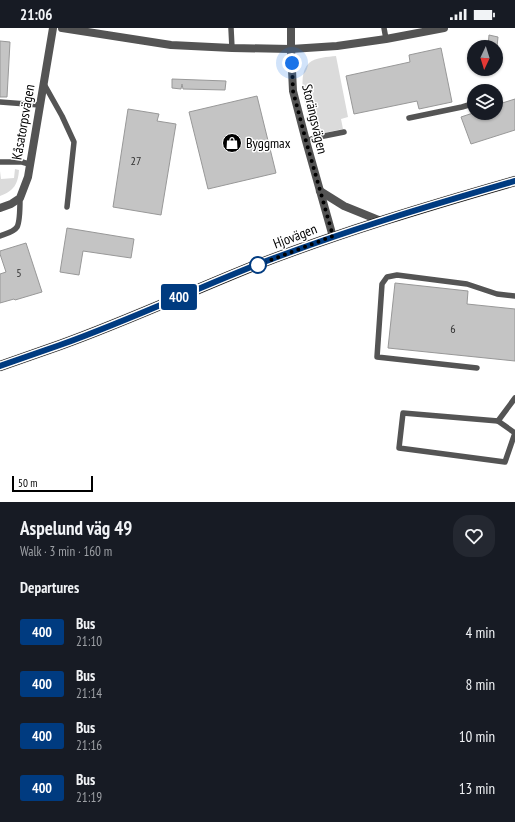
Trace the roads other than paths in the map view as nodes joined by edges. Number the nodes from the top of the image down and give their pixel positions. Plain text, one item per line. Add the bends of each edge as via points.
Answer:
1 (53, 28) edge
2 (62, 28) edge
3 (231, 28) edge
4 (291, 28) edge
5 (384, 28) edge
6 (444, 28) edge
7 (403, 32) edge
8 (386, 39) junction
9 (232, 48) junction
10 (291, 49) junction
11 (43, 84) junction
12 (0, 102) edge
13 (40, 105) junction
14 (467, 106) edge
15 (409, 118) dead end
16 (344, 132) dead end
17 (306, 141) junction
18 (0, 162) edge
19 (29, 164) junction
20 (515, 181) edge
21 (320, 191) junction
22 (20, 198) junction
23 (67, 207) dead end
24 (0, 208) edge
25 (381, 221) junction
26 (0, 236) edge
27 (333, 236) junction
28 (515, 296) edge
29 (0, 366) edge
30 (477, 368) dead end
31 (515, 398) edge
32 (498, 421) junction

1 - 11 street, Kåsatorpsvägen
2 - 9 street via 172,44
3 - 9 lane
4 - 10 street, Storängsvägen
5 - 8 lane
6 - 7 street
7 - 8 street
8 - 10 street
9 - 10 street
10 - 17 street, Storängsvägen via 293,91
11 - 13 street, Kåsatorpsvägen
11 - 23 lane via 74,142
12 - 13 lane
13 - 19 street, Kåsatorpsvägen
14 - 15 lane
16 - 17 lane
17 - 21 street, Storängsvägen
18 - 19 lane
19 - 22 street, Kåsatorpsvägen via 28,176
20 - 25 main road, Hjovägen
21 - 25 street via 344,206
21 - 27 street, Storängsvägen
22 - 24 street
22 - 26 lane via 17,227
25 - 27 main road, Hjovägen
27 - 29 main road, Hjovägen via 61,345
28 - 30 lane via 497,294 467,284 397,275 387,277 382,284 377,357
31 - 32 lane
32 - 32 lane via 403,413 399,448 505,462 515,433

